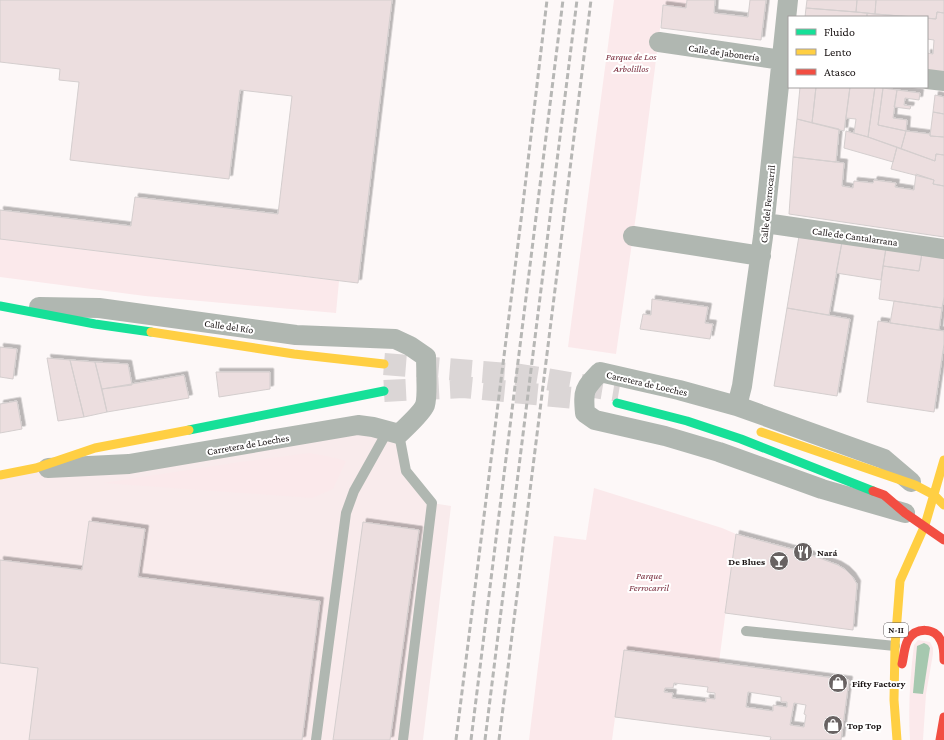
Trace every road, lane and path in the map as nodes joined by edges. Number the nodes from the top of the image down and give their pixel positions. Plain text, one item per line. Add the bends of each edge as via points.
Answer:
1 (788, 0) edge
2 (659, 42) dead end
3 (785, 60) edge
4 (928, 79) edge
5 (944, 81) edge
6 (765, 223) junction
7 (633, 236) dead end
8 (944, 249) edge
9 (761, 256) junction
10 (0, 306) edge
11 (384, 364) tunnel mouth
12 (384, 391) tunnel mouth
13 (617, 403) dead end
14 (737, 406) junction
15 (750, 428) dead end
16 (393, 433) junction
17 (944, 460) edge
18 (36, 468) junction
19 (0, 475) edge
20 (944, 494) edge
21 (884, 495) junction
22 (934, 495) junction
23 (908, 497) junction
24 (944, 505) edge
25 (924, 525) junction
26 (938, 525) dead end
27 (944, 540) edge
28 (746, 632) dead end
29 (895, 646) junction
30 (944, 660) edge
31 (894, 700) junction
32 (944, 717) edge
33 (316, 740) edge
34 (403, 740) edge
35 (897, 740) edge
36 (940, 740) edge

1 - 3 street, Calle del Ferrocarril
2 - 3 street, Calle de Jabonería
3 - 6 street, Calle del Ferrocarril
4 - 5 street
6 - 8 street, Calle de Cantalarrana
6 - 9 street, Calle del Ferrocarril
7 - 9 street
9 - 14 street, Calle del Ferrocarril
10 - 11 street, Calle del Río via 95,324 294,354
10 - 16 street, Calle del Río via 99,308 296,335 395,339 426,357 426,384 425,406 412,421
12 - 18 street, Carretera de Loeches via 95,448
13 - 21 street, Carretera de Loeches via 741,440
14 - 23 street, Carretera de Loeches via 884,459
14 - 23 street, Carretera de Loeches via 600,372 588,384 583,396 584,413 595,420 719,452 822,489
15 - 23 street, Carretera de Loeches
16 - 18 street, Carretera de Loeches via 358,425 129,464
16 - 33 lane via 354,491 346,513
16 - 34 lane via 406,471 432,503
17 - 22 street, N-II
18 - 19 street, Carretera de Loeches
20 - 22 street, Carretera de Loeches
21 - 23 street, Carretera de Loeches
21 - 23 street, Carretera de Loeches
22 - 23 street, Carretera de Loeches
22 - 24 street
22 - 25 street, N-II
23 - 25 street, Carretera de Loeches
25 - 26 street
25 - 27 street, Carretera de Loeches
25 - 29 street, N-II via 900,581
28 - 29 lane
29 - 31 street, N-II
30 - 31 street, N-II via 940,640 934,634 926,630 910,635 905,646
31 - 35 street, N-II
32 - 36 street

